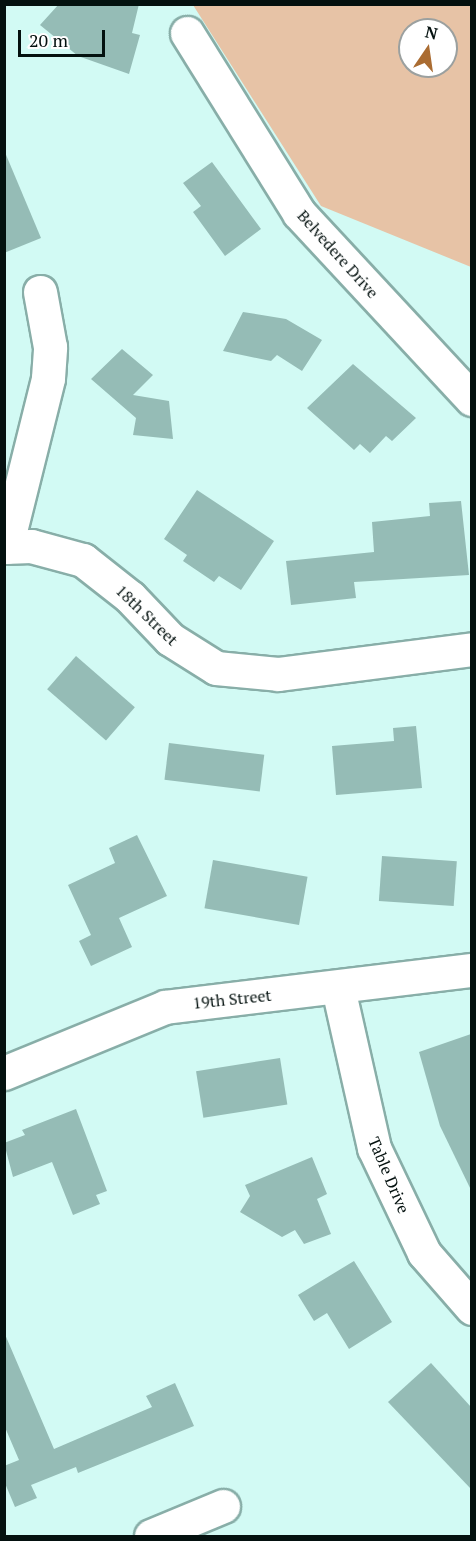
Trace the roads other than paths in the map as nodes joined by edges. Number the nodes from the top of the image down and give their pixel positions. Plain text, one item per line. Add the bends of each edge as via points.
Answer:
1 (187, 33) dead end
2 (40, 292) dead end
3 (471, 399) edge
4 (5, 547) edge
5 (471, 650) edge
6 (471, 970) edge
7 (338, 988) junction
8 (4, 1073) edge
9 (471, 1308) edge
10 (223, 1506) dead end
11 (191, 1529) edge
12 (151, 1536) edge

1 - 3 street, Belvedere Drive via 299,213
2 - 4 street via 50,347 48,378
4 - 5 street, 18th Street via 32,546 83,560 130,597 170,639 216,668 278,674
6 - 7 street, 19th Street
7 - 8 street, 19th Street via 165,1007
7 - 9 street, Table Drive via 374,1148 424,1253
10 - 11 street
11 - 12 street

